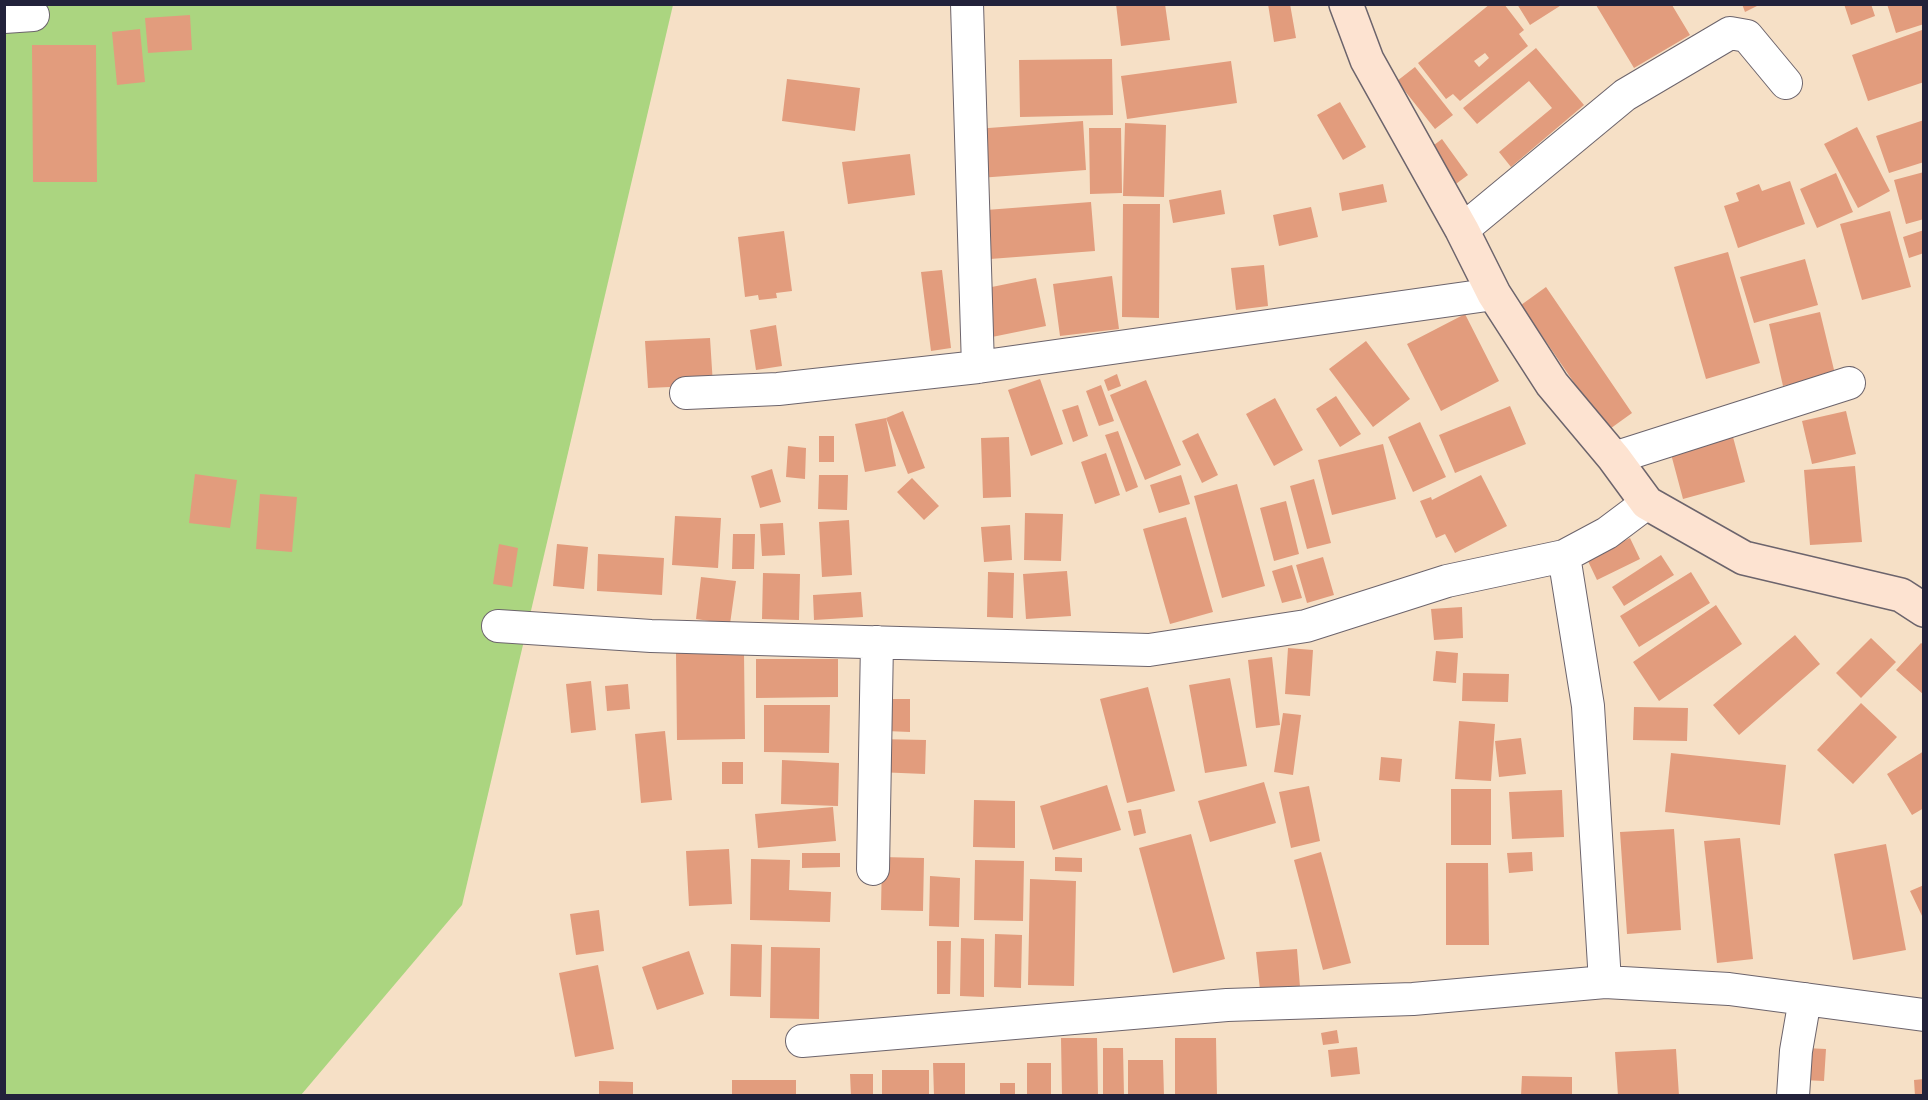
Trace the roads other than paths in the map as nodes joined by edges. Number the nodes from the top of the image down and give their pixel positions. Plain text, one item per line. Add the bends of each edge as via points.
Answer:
1 (967, 4) edge
2 (1346, 4) edge
3 (1786, 83) dead end
4 (1462, 230) junction
5 (1494, 294) junction
6 (978, 367) junction
7 (1849, 383) dead end
8 (686, 393) dead end
9 (1614, 458) junction
10 (1647, 503) junction
11 (1564, 556) junction
12 (1923, 610) edge
13 (498, 627) dead end
14 (877, 642) junction
15 (873, 869) dead end
16 (1605, 982) junction
17 (1805, 999) junction
18 (1923, 1015) edge
19 (802, 1041) dead end
20 (1792, 1095) edge

1 - 6 street
2 - 4 street via 1367,60
3 - 4 street via 1747,36 1730,33 1625,95
4 - 5 street
5 - 6 street
5 - 9 street via 1552,384
6 - 8 street via 778,389
7 - 9 street
9 - 10 street
10 - 11 street via 1607,533
10 - 12 street via 1744,558 1901,595
11 - 14 street via 1447,581 1306,626 1149,650
11 - 16 street via 1588,706
13 - 14 street
14 - 15 street
16 - 17 street via 1729,989
16 - 19 street via 1413,999 1227,1005
17 - 18 street
17 - 20 street

